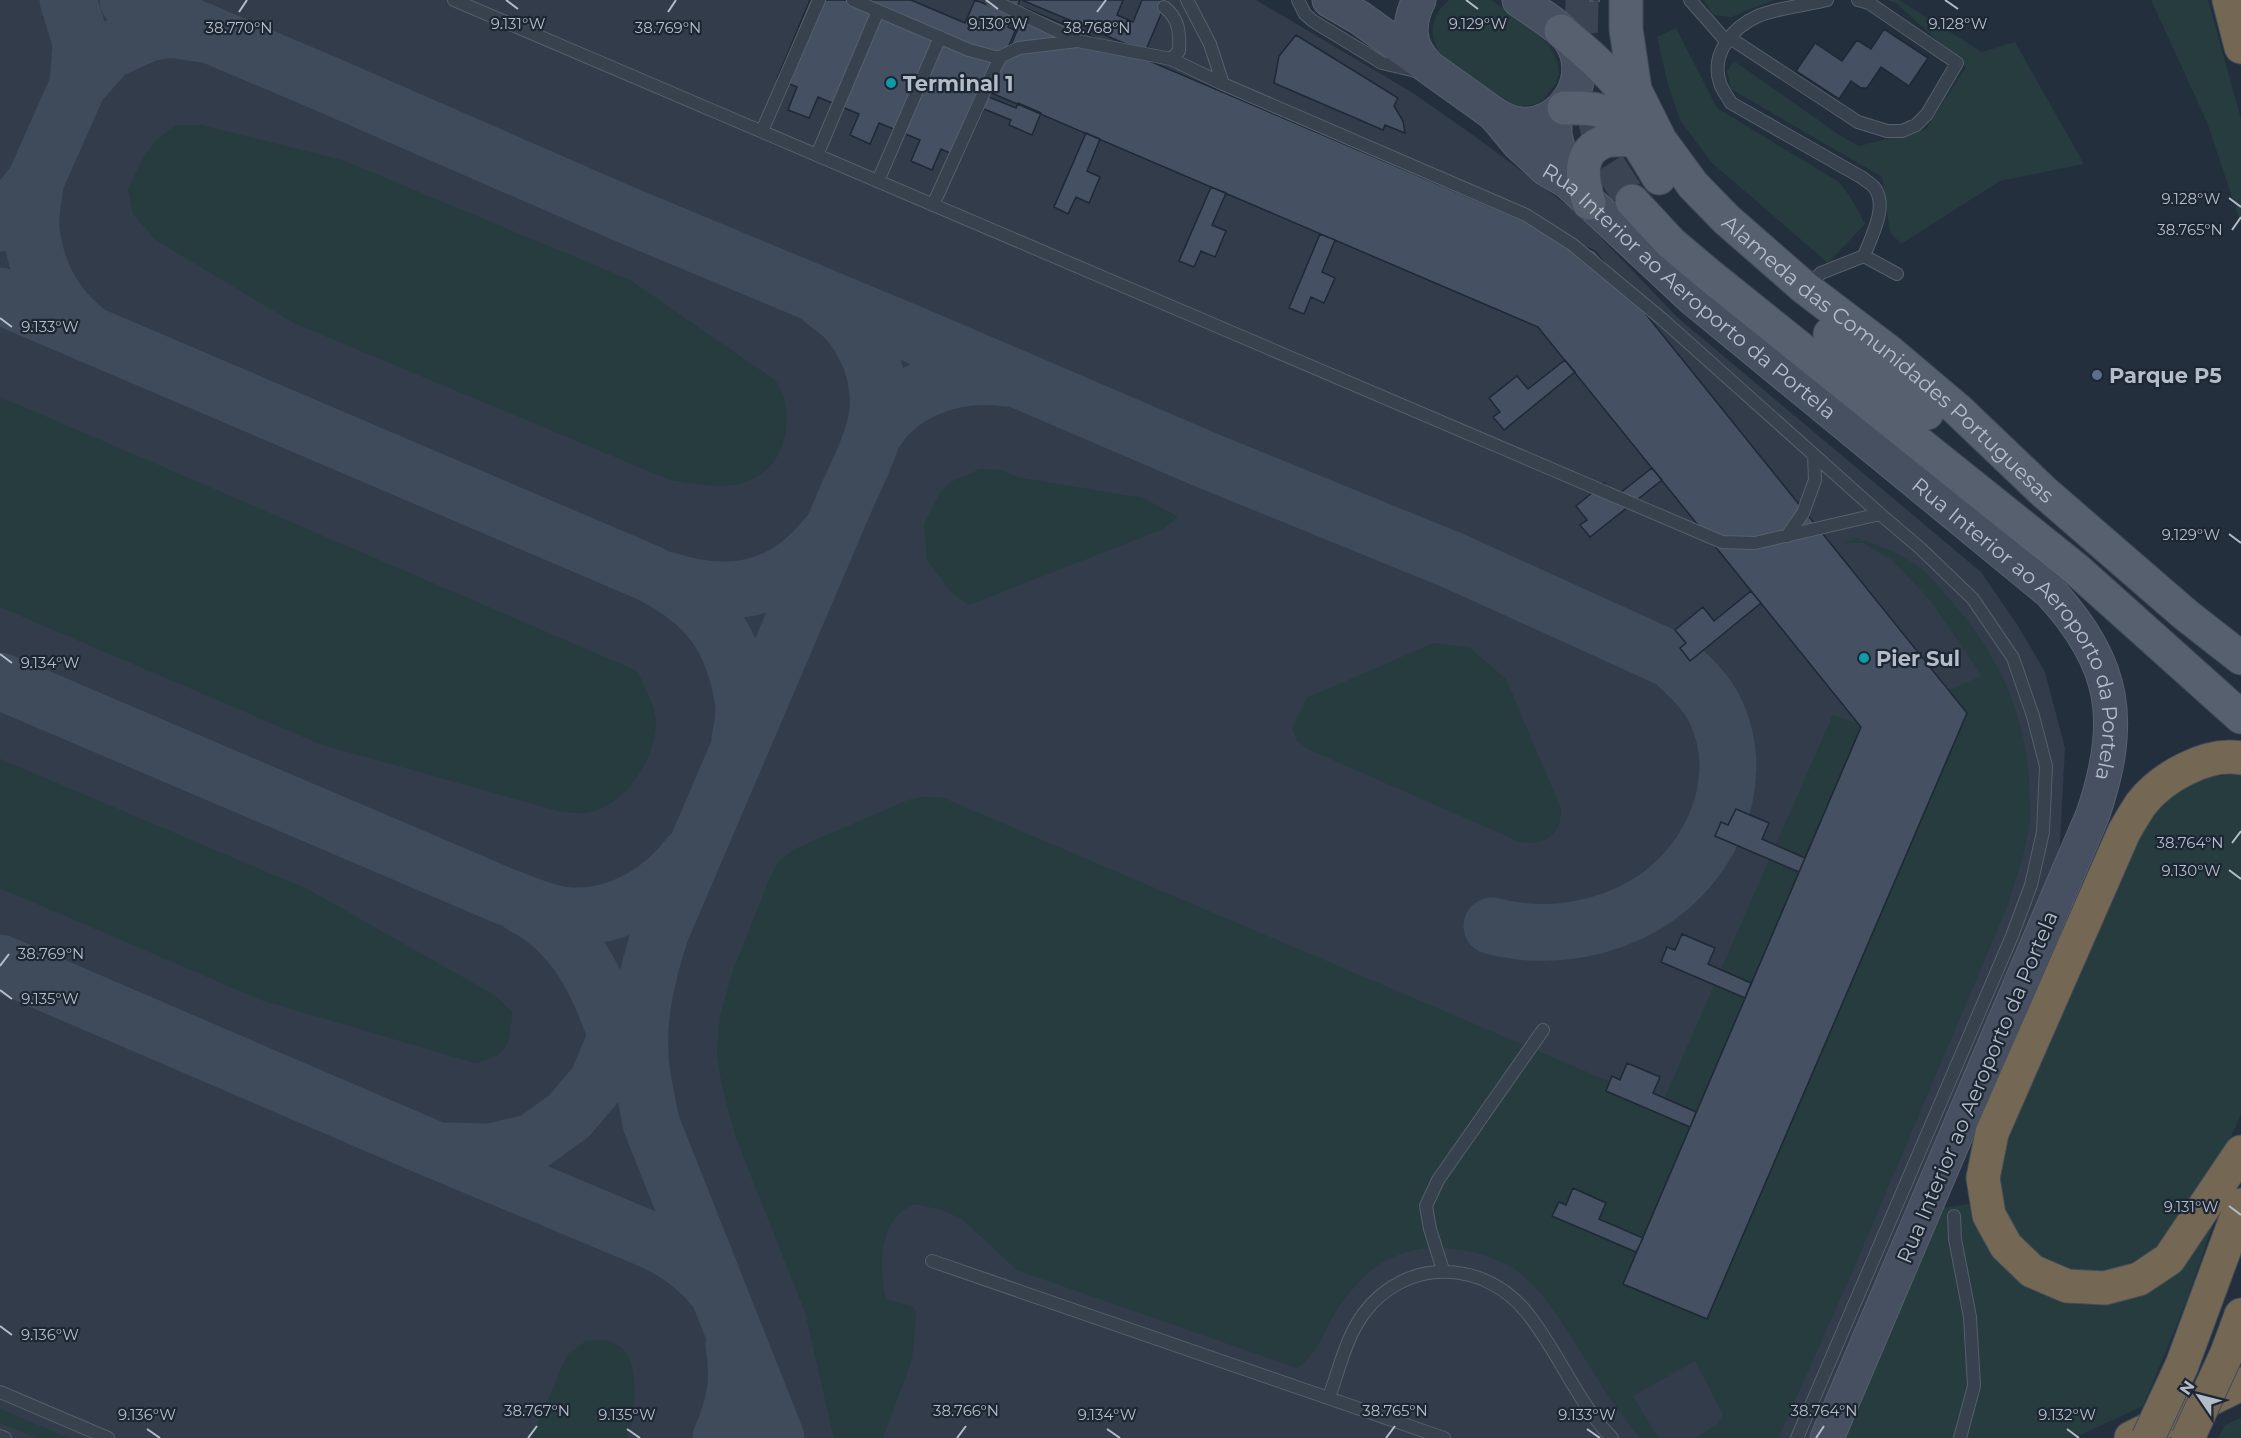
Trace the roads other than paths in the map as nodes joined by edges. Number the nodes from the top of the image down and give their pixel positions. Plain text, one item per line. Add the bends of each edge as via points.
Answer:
1 (454, 0) edge
2 (819, 0) edge
3 (853, 0) edge
4 (992, 0) edge
5 (1187, 0) edge
6 (1298, 0) edge
7 (1329, 0) edge
8 (1419, 0) edge
9 (1519, 0) edge
10 (1626, 0) edge
11 (1690, 0) edge
12 (1827, 0) edge
13 (1858, 0) edge
14 (2229, 0) edge
15 (1164, 7) dead end
16 (878, 11) junction
17 (1561, 31) junction
18 (940, 37) junction
19 (1078, 40) junction
20 (1728, 40) junction
21 (2241, 47) edge
22 (1000, 57) junction
23 (1171, 59) junction
24 (1435, 71) junction
25 (1223, 84) junction
26 (1559, 111) junction
27 (1494, 114) junction
28 (762, 131) junction
29 (1647, 140) junction
30 (817, 155) junction
31 (878, 181) junction
32 (1578, 192) junction
33 (1632, 201) tunnel mouth
34 (933, 205) junction
35 (1864, 256) junction
36 (1897, 274) dead end
37 (1805, 288) junction
38 (1814, 455) junction
39 (1880, 514) junction
40 (1787, 536) junction
41 (2077, 570) junction
42 (2241, 658) edge
43 (2241, 717) edge
44 (2241, 758) edge
45 (1544, 1030) dead end
46 (2241, 1152) edge
47 (2241, 1205) edge
48 (1954, 1216) dead end
49 (932, 1261) dead end
50 (1443, 1270) junction
51 (2241, 1315) edge
52 (2241, 1384) edge
53 (0, 1392) edge
54 (1329, 1397) junction
55 (2241, 1407) edge
56 (0, 1436) edge
57 (5, 1438) edge
58 (108, 1438) edge
59 (1444, 1438) edge
60 (1612, 1438) edge
61 (1797, 1438) edge
62 (1827, 1438) edge
63 (1960, 1438) edge
64 (2131, 1438) edge
65 (2147, 1438) edge
66 (2188, 1438) edge

1 - 28 lane
2 - 28 lane
3 - 16 lane
4 - 19 lane
5 - 25 lane via 1210,44
6 - 24 lane via 1313,21 1382,63
7 - 24 street, Rua Interior ao Aeroporto da Portela
8 - 24 street, Rua Interior ao Aeroporto da Portela via 1412,20 1413,43 1417,55
9 - 17 street
10 - 29 main road, Alameda das Comunidades Portuguesas via 1635,90
11 - 20 lane
12 - 20 lane via 1759,16
13 - 20 lane via 1869,3 1957,63 1927,114 1902,131 1887,131 1858,122
14 - 21 highway
15 - 23 lane via 1176,18 1179,37 1179,51
16 - 18 lane
16 - 30 lane
17 - 26 street via 1570,40 1578,62 1575,90
17 - 29 main road via 1622,86
18 - 22 lane via 969,50
18 - 31 lane
19 - 22 lane via 1019,48
19 - 23 lane
20 - 35 lane via 1717,64 1720,83 1731,103 1876,189 1880,205
22 - 34 lane
23 - 25 lane
24 - 27 street, Rua Interior ao Aeroporto da Portela
25 - 38 lane via 1526,215 1573,245 1618,282
26 - 27 street via 1528,124 1507,121
26 - 29 main road via 1601,111
26 - 32 street via 1555,136
27 - 32 street, Rua Interior ao Aeroporto da Portela via 1519,144
28 - 30 lane
29 - 32 main road via 1597,145 1583,166
29 - 37 main road, Alameda das Comunidades Portuguesas via 1726,219
29 - 41 main road via 1678,201 1781,294 1958,439 2041,519
30 - 31 lane
31 - 34 lane
32 - 62 street, Rua Interior ao Aeroporto da Portela via 1692,298 2050,592 2085,636 2108,690 2110,747 2105,780 2093,814
33 - 41 main road, Alameda das Comunidades Portuguesas via 1671,243 1709,275
34 - 40 lane via 1722,542 1755,543
35 - 36 lane
35 - 37 lane via 1821,273
37 - 42 main road, Alameda das Comunidades Portuguesas via 1892,354 2053,500
38 - 39 lane
38 - 40 lane via 1815,480 1803,513
39 - 40 lane
39 - 61 lane via 1973,599 2013,658 2046,766 2043,832 2031,885 2012,936
41 - 43 main road, Alameda das Comunidades Portuguesas
44 - 46 highway via 2230,756 2202,762 2171,777 2142,802 2124,832 1992,1133 1983,1178 1989,1215 2006,1246 2032,1271 2067,1286 2106,1288 2139,1279 2169,1259
45 - 50 lane via 1438,1180 1426,1206
47 - 65 highway, bridge via 2182,1365
48 - 63 lane via 1954,1239 1970,1317 1974,1386
49 - 54 lane
50 - 54 lane via 1414,1276 1385,1292 1364,1313
50 - 60 lane via 1470,1274 1503,1289 1527,1313
51 - 66 highway, bridge
52 - 64 highway
53 - 58 lane
54 - 59 lane
55 - 65 highway
56 - 57 lane

